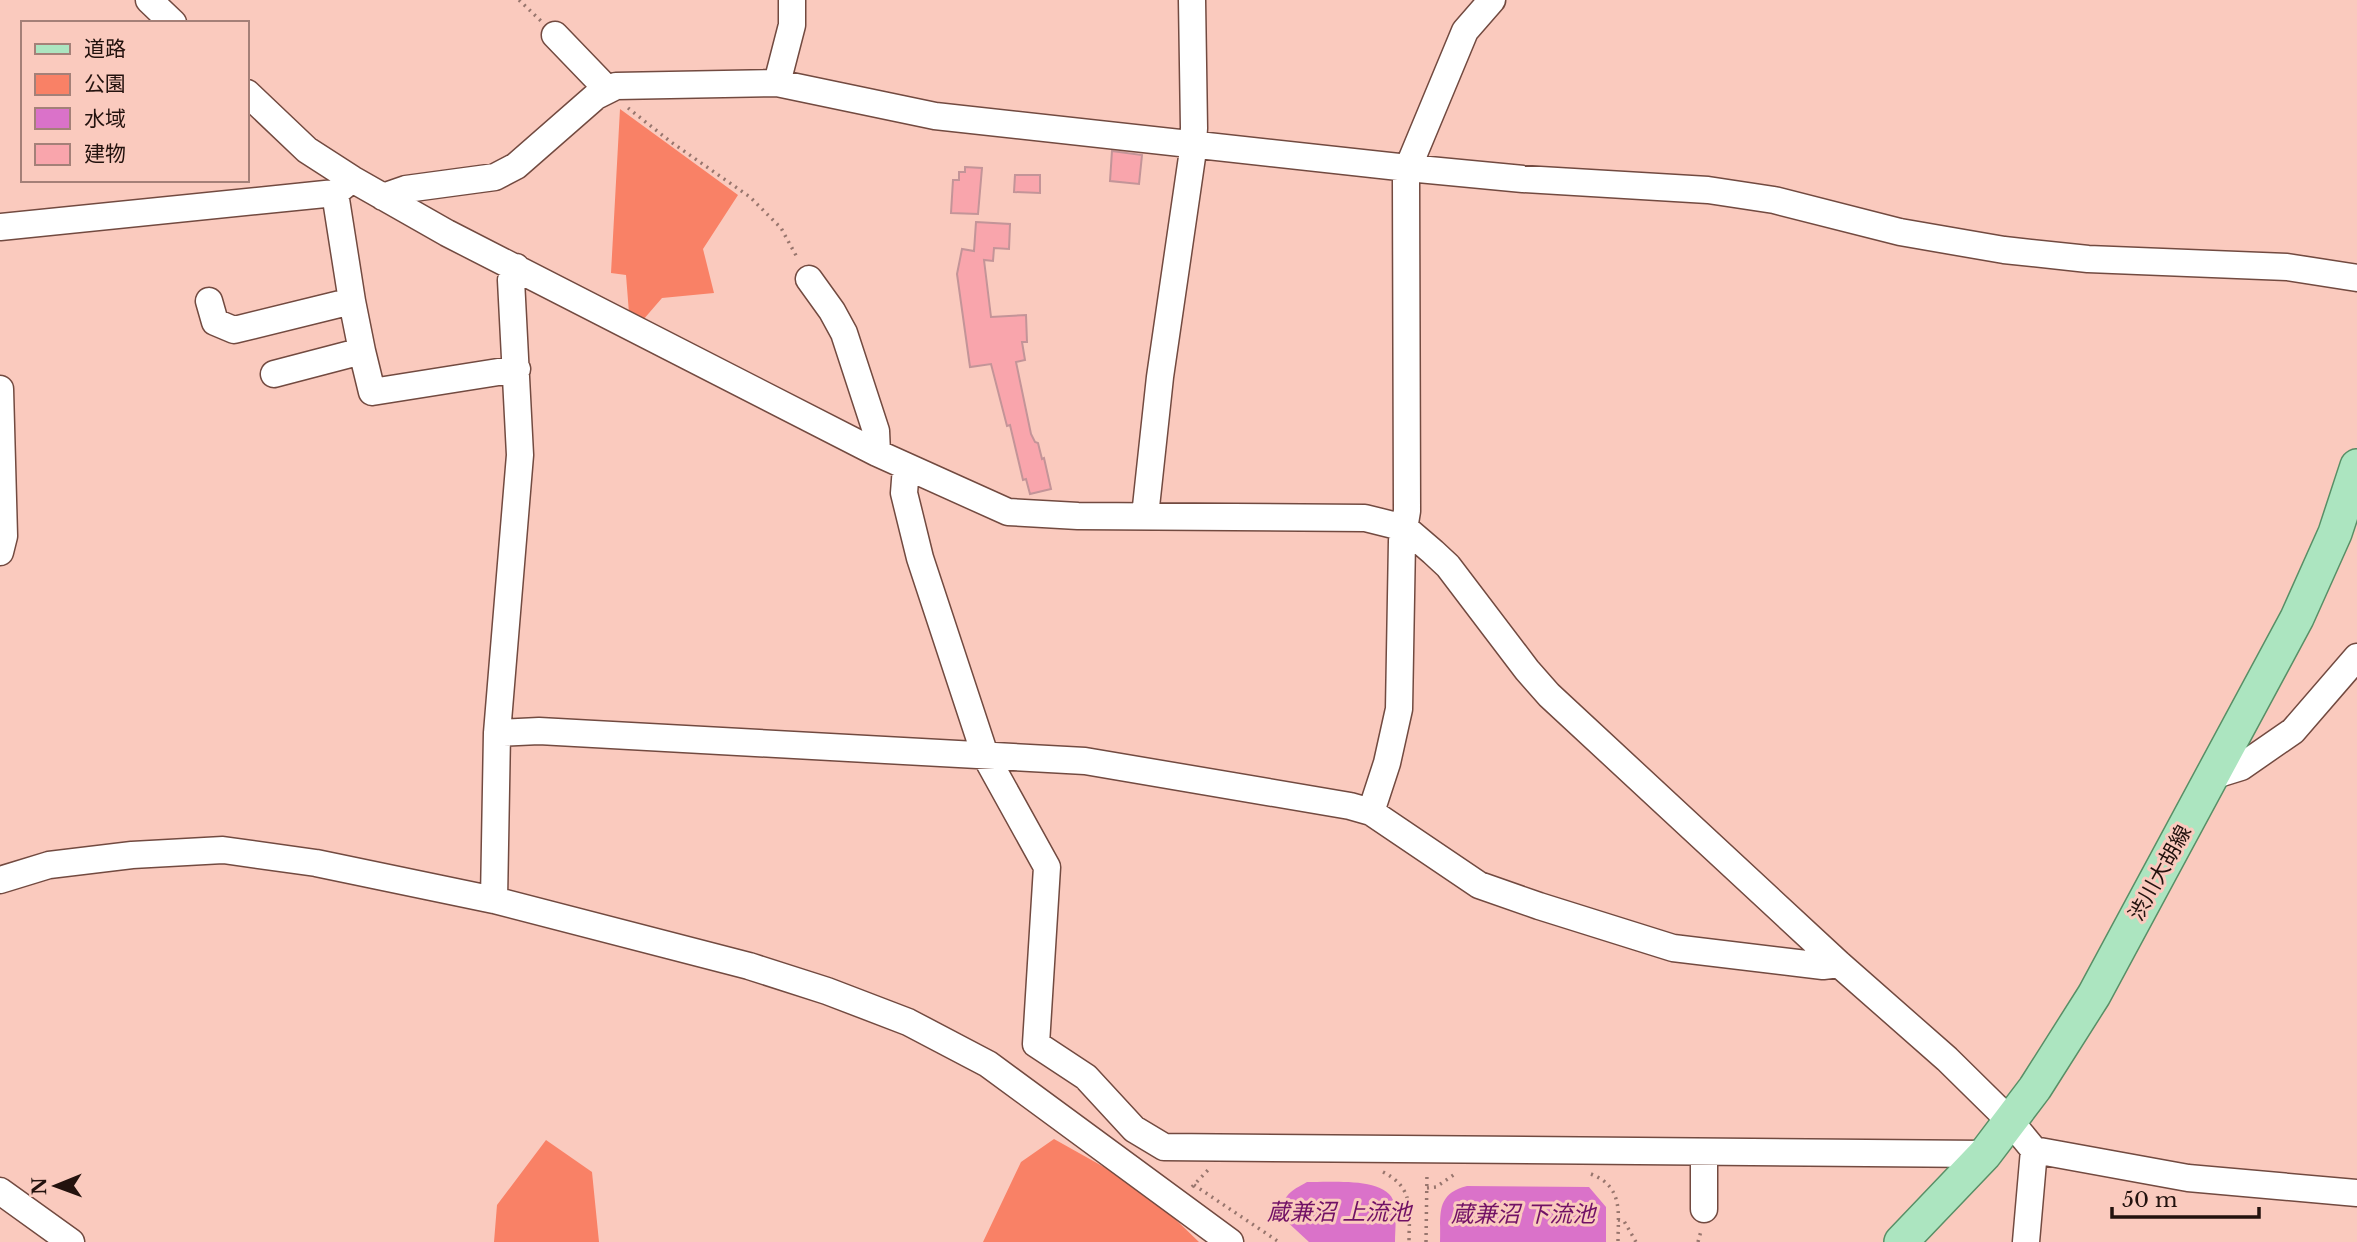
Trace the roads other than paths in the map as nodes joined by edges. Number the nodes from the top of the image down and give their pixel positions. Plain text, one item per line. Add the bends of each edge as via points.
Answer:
1 (149, 0) edge
2 (792, 0) edge
3 (1192, 0) edge
4 (1492, 0) edge
5 (171, 21) edge
6 (555, 34) road end
7 (777, 83) junction
8 (607, 89) junction
9 (248, 94) edge
10 (1193, 144) junction
11 (1408, 168) junction
12 (344, 186) junction
13 (383, 197) junction
14 (0, 227) edge
15 (516, 267) junction
16 (2357, 278) edge
17 (809, 279) road end
18 (209, 301) dead end
19 (352, 301) junction
20 (362, 351) junction
21 (517, 369) junction
22 (274, 374) dead end
23 (0, 389) edge
24 (877, 453) junction
25 (2357, 466) edge
26 (906, 467) junction
27 (1145, 516) junction
28 (1405, 528) junction
29 (0, 552) edge
30 (2357, 657) edge
31 (497, 733) junction
32 (985, 755) junction
33 (2212, 776) junction
34 (1371, 812) junction
35 (0, 880) edge
36 (494, 900) junction
37 (1839, 964) junction
38 (2010, 1121) junction
39 (1135, 1129) junction
40 (2034, 1150) junction
41 (1704, 1152) junction
42 (1985, 1154) junction
43 (1115, 1156) junction
44 (0, 1191) edge
45 (2357, 1193) edge
46 (1704, 1209) dead end
47 (71, 1242) edge
48 (1230, 1242) edge
49 (1901, 1242) edge
50 (2026, 1242) edge

1 - 5 street
2 - 7 street via 792,25
3 - 10 street
4 - 11 street via 1465,31
6 - 8 street
7 - 8 street
7 - 10 street via 935,116
8 - 13 street via 516,166 495,177 406,189
9 - 12 street
10 - 11 street
10 - 27 street
11 - 16 street via 1708,190 1774,200 1926,237 2045,255 2287,267
11 - 28 street
12 - 13 street
12 - 14 street
12 - 19 street
13 - 15 street
15 - 21 street via 511,280
15 - 24 street
17 - 24 street via 844,333 876,431
18 - 19 street via 215,322 234,330
19 - 20 street
20 - 21 street via 372,392
20 - 22 street
21 - 31 street via 520,455
23 - 29 street via 4,536
24 - 26 street
25 - 33 main road, 渋川大胡線 via 2316,578
26 - 27 street via 1008,512
26 - 32 street via 904,493 920,558
27 - 28 street via 1365,518
28 - 34 street via 1399,709
28 - 37 street via 1448,566 1527,670 1592,736
30 - 33 street via 2292,732 2241,767
31 - 32 street via 539,731
31 - 36 street
32 - 34 street via 1085,761
32 - 39 street via 1047,867 1036,1044 1086,1077
33 - 38 main road, 渋川大胡線 via 2094,995
34 - 37 street via 1479,885 1539,906 1673,948
35 - 36 street via 49,865 223,850 316,863
36 - 43 street via 750,966 908,1022 988,1064
37 - 38 street
38 - 40 street
38 - 42 main road, 渋川大胡線
39 - 41 street via 1164,1147
39 - 43 street
40 - 45 street via 2188,1178
40 - 50 street
41 - 42 street
41 - 46 street
42 - 49 main road, 渋川大胡線
43 - 48 street
44 - 47 street

